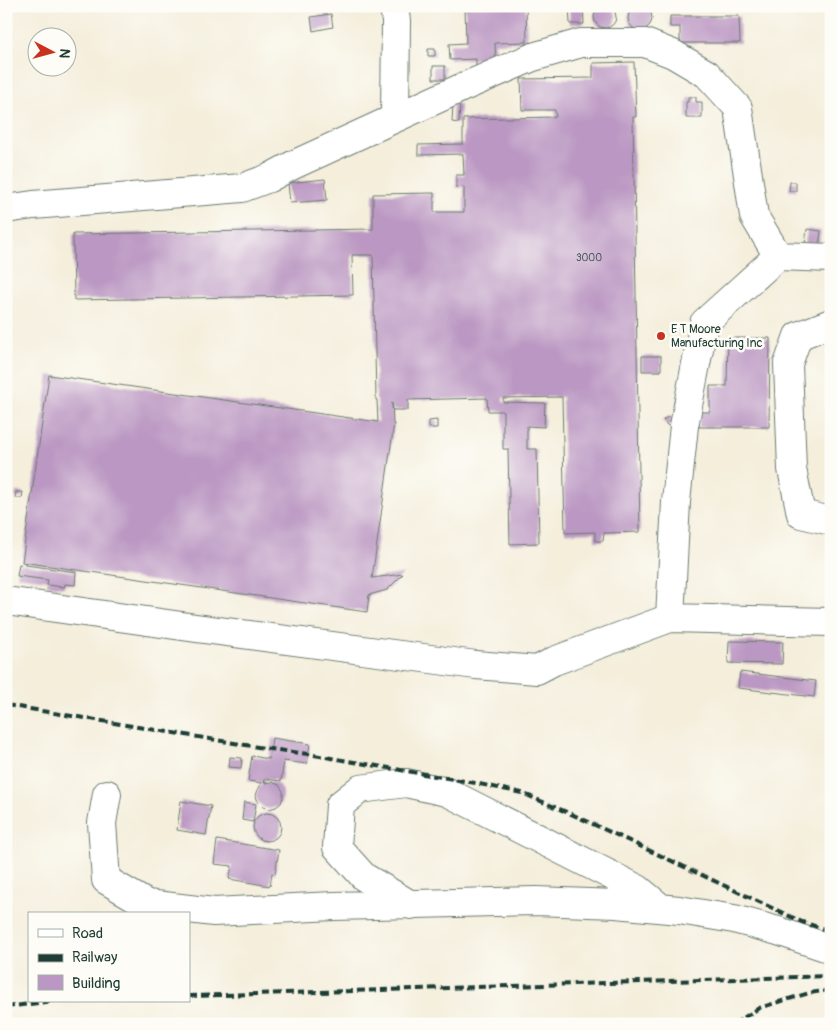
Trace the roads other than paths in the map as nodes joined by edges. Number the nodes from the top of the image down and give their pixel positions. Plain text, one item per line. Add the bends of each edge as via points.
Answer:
1 (394, 6) edge
2 (395, 118) junction
3 (6, 209) edge
4 (778, 256) junction
5 (831, 258) edge
6 (831, 323) edge
7 (831, 521) edge
8 (6, 601) edge
9 (670, 618) junction
10 (831, 622) edge
11 (107, 794) dead end
12 (410, 905) junction
13 (661, 908) junction
14 (831, 949) edge

1 - 2 lane
2 - 3 lane via 242,188
2 - 4 lane via 533,57 581,43 645,43 673,54 707,74 738,108 754,216
4 - 5 lane
4 - 9 lane via 704,323 684,426
6 - 7 lane via 798,336 788,364 792,469 801,514
8 - 9 lane via 437,660 537,670
9 - 10 lane
11 - 12 lane via 102,823 106,880 147,904 214,912
12 - 13 lane via 536,901
12 - 13 lane via 364,877 337,847 340,805 360,789 406,783 447,792 638,888
13 - 14 lane via 734,919

